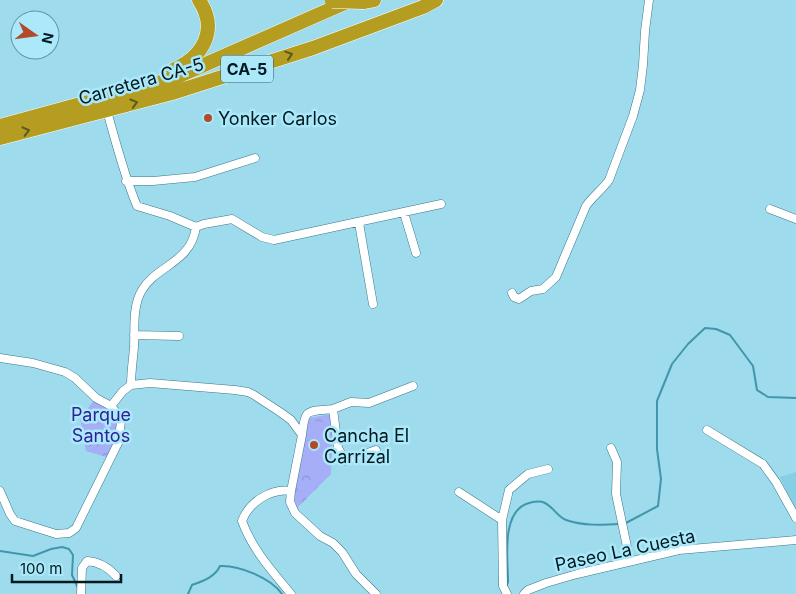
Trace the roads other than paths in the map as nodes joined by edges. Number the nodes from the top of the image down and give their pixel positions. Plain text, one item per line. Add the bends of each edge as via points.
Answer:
1 (199, 0) edge
2 (326, 0) edge
3 (436, 0) edge
4 (650, 0) edge
5 (332, 1) edge
6 (363, 1) edge
7 (107, 111) junction
8 (42, 115) junction
9 (0, 126) edge
10 (0, 138) edge
11 (255, 158) dead end
12 (126, 181) junction
13 (441, 204) dead end
14 (770, 209) dead end
15 (404, 213) junction
16 (796, 218) edge
17 (360, 223) junction
18 (196, 227) junction
19 (416, 252) dead end
20 (512, 293) dead end
21 (373, 304) dead end
22 (134, 335) junction
23 (179, 336) dead end
24 (0, 358) edge
25 (131, 385) junction
26 (413, 386) dead end
27 (111, 406) junction
28 (334, 409) junction
29 (707, 430) dead end
30 (302, 435) junction
31 (611, 448) dead end
32 (376, 450) dead end
33 (548, 469) dead end
34 (0, 491) edge
35 (292, 491) junction
36 (460, 492) dead end
37 (796, 518) edge
38 (502, 520) junction
39 (796, 540) edge
40 (630, 561) junction
41 (116, 576) dead end
42 (81, 594) edge
43 (291, 594) edge
44 (376, 594) edge
45 (507, 594) edge
46 (524, 594) edge

1 - 8 highway via 206,11 208,32 203,45 188,62 136,84
2 - 5 highway
7 -> 3 highway, Carretera CA-5 / CA-5 via 313,48
4 - 20 street via 640,90 609,180 586,206 556,277 543,289 531,291 520,299
5 - 6 highway, bridge
6 - 8 highway, Carretera CA-5 / CA-5 via 172,79
10 -> 7 highway, Carretera CA-5 / CA-5
7 - 12 street
8 - 9 highway, CA-5
11 - 12 street via 195,177
12 - 18 street via 137,206
13 - 15 street
14 - 16 street
15 - 17 street
15 - 19 street
17 - 18 street via 274,240 262,237 232,219
17 - 21 street
18 - 22 street via 182,256 154,276 142,290 134,317
22 - 23 street
22 - 25 street
24 - 27 street via 65,372
25 - 27 street
25 - 30 street via 157,383 248,392 291,420
26 - 28 street via 369,403 351,402
27 - 34 street via 120,422 118,444 76,528 69,533 56,534 15,521
28 - 30 street via 308,413 304,417
28 - 32 street via 338,448 345,461
29 - 37 street via 763,464
30 - 35 street
31 - 40 street via 617,462 616,494
33 - 38 street via 528,474 509,490
35 - 43 street via 269,494 251,506 242,521 265,563
35 - 44 street via 290,502 295,513 320,536 334,543 356,574
36 - 38 street
38 - 45 street via 503,586
39 - 40 street, Paseo La Cuesta via 679,550
40 - 46 street, Paseo La Cuesta via 546,583
41 - 42 street via 96,562 87,561 82,568

